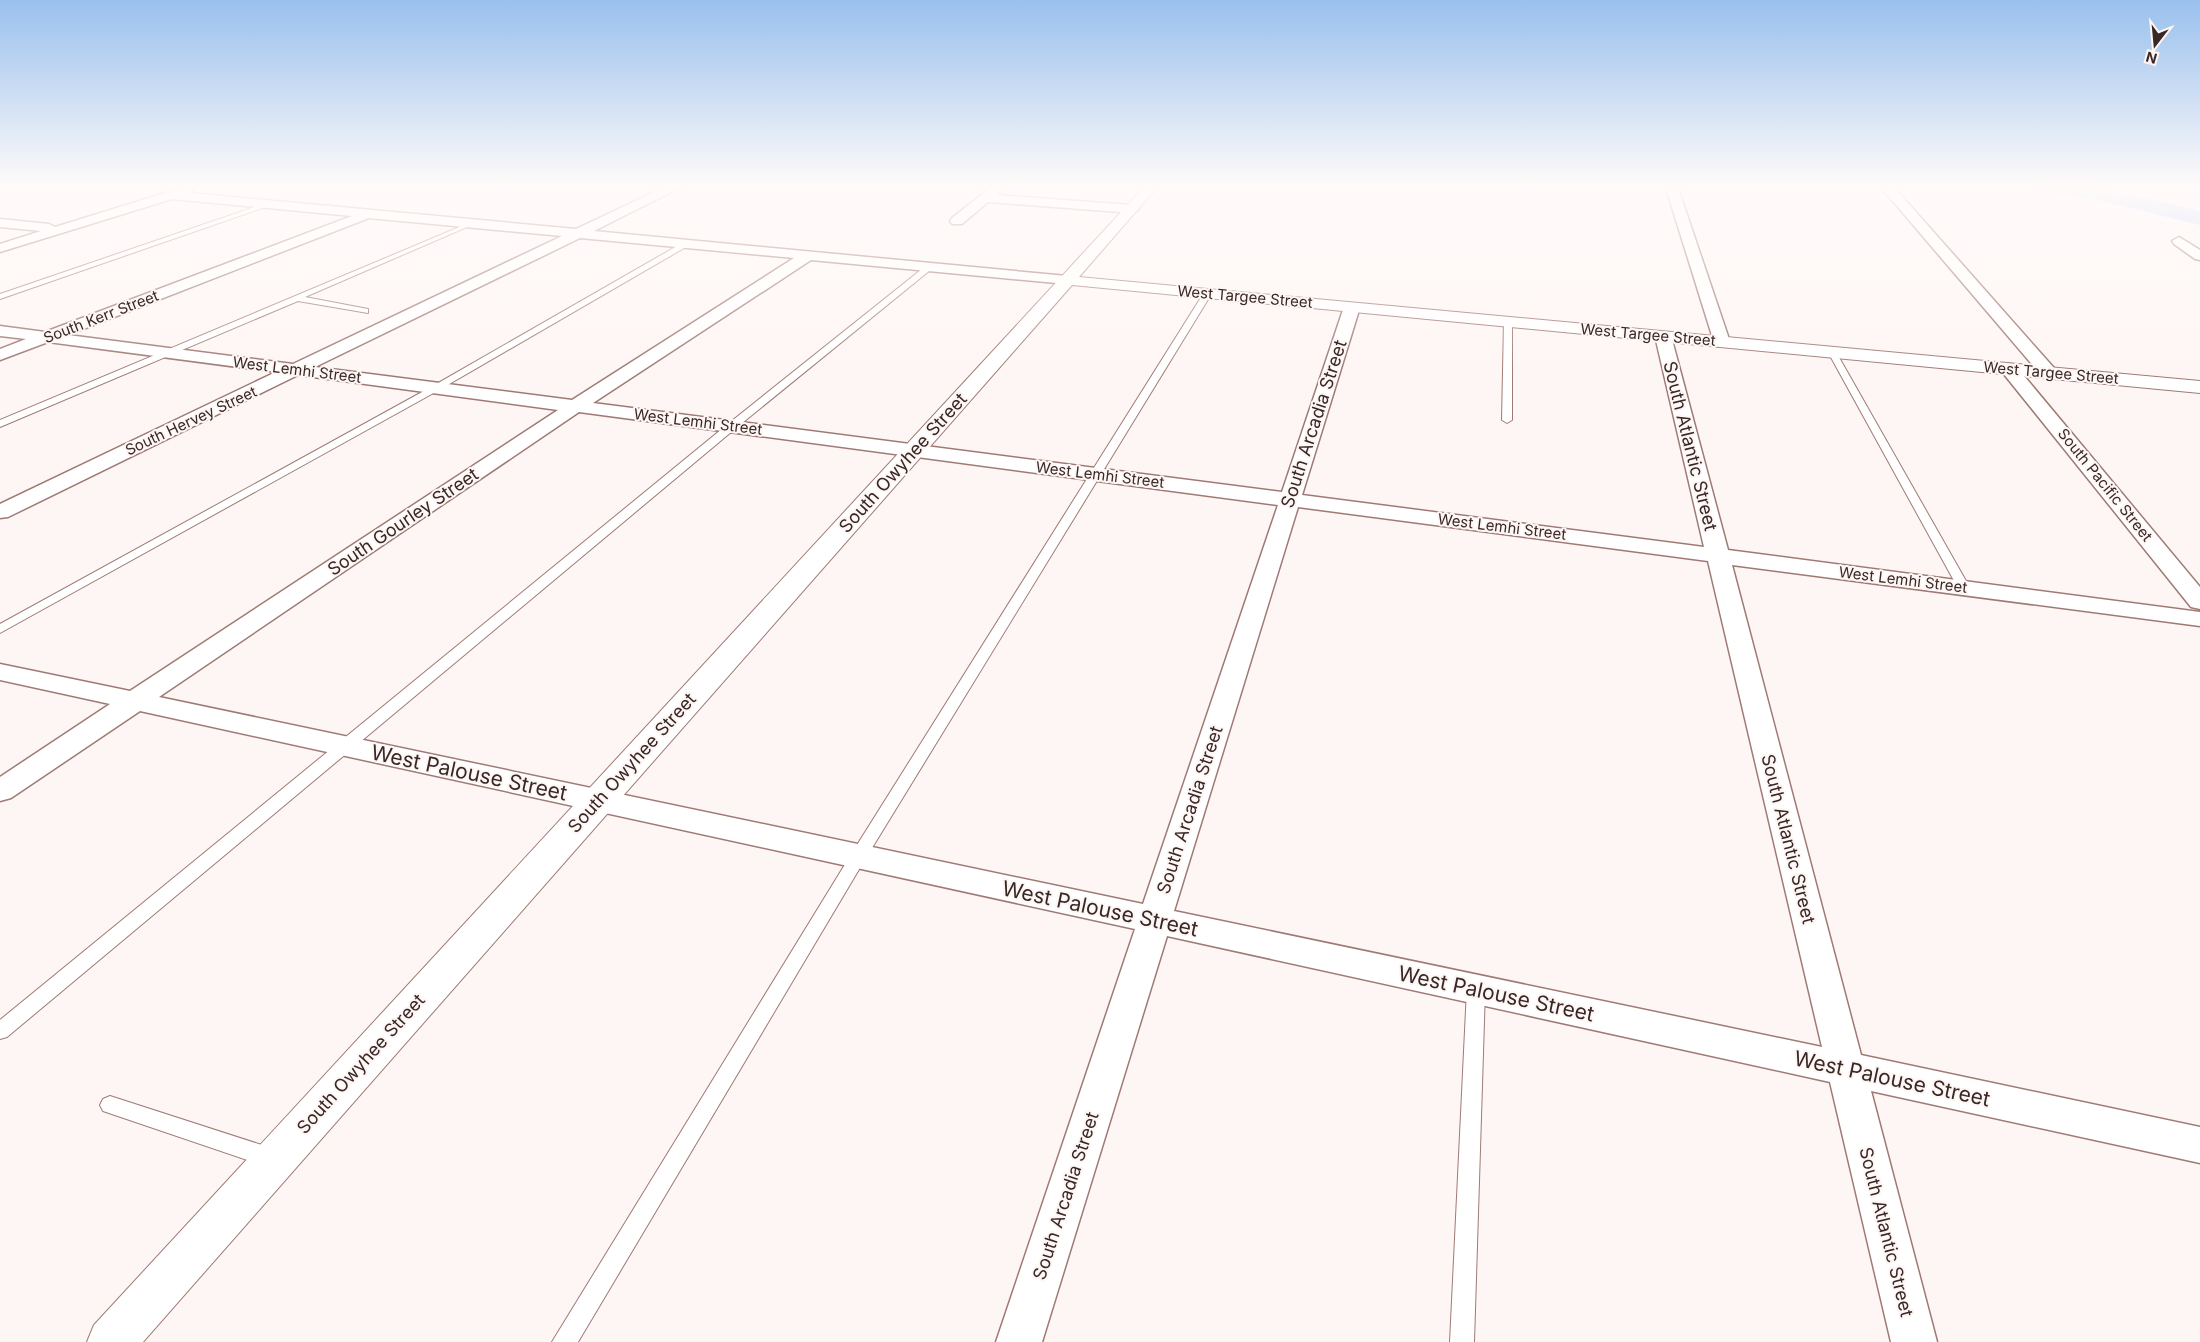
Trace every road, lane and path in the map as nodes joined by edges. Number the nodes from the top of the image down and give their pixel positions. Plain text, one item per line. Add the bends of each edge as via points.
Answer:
1 (143, 248) edge
2 (281, 248) edge
3 (415, 248) edge
4 (552, 248) edge
5 (681, 248) edge
6 (727, 248) edge
7 (1097, 248) edge
8 (1691, 248) edge
9 (1940, 248) edge
10 (2189, 248) edge
11 (809, 255) junction
12 (2200, 256) edge
13 (930, 267) junction
14 (1067, 280) junction
15 (1208, 293) junction
16 (0, 297) edge
17 (297, 298) junction
18 (1352, 307) junction
19 (365, 311) dead end
20 (1508, 321) junction
21 (0, 331) edge
22 (1663, 336) junction
23 (48, 337) junction
24 (1722, 342) junction
25 (1832, 352) junction
26 (168, 353) junction
27 (0, 355) edge
28 (2009, 369) junction
29 (299, 370) junction
30 (2048, 372) junction
31 (2200, 387) edge
32 (436, 388) junction
33 (576, 406) junction
34 (1506, 420) dead end
35 (0, 424) edge
36 (732, 426) junction
37 (915, 450) junction
38 (1095, 474) junction
39 (1290, 500) junction
40 (0, 512) edge
41 (1717, 555) junction
42 (1964, 588) junction
43 (2200, 602) edge
44 (2200, 619) edge
45 (0, 629) edge
46 (0, 672) edge
47 (134, 701) junction
48 (345, 746) junction
49 (0, 791) edge
50 (598, 801) junction
51 (858, 857) junction
52 (1155, 920) junction
53 (1476, 989) junction
54 (0, 1032) edge
55 (1845, 1069) junction
56 (110, 1105) dead end
57 (2200, 1145) edge
58 (276, 1159) junction
59 (111, 1342) edge
60 (564, 1342) edge
61 (1019, 1342) edge
62 (1462, 1342) edge
63 (1914, 1342) edge

1 - 16 lane
2 - 23 street, South Kerr Street
3 - 17 lane
4 - 29 street, South Hervey Street
5 - 32 lane
6 - 11 street, West Targee Street
7 - 14 street, South Owyhee Street
8 - 24 street
9 - 30 street
10 - 12 street
11 - 13 street, West Targee Street
11 - 33 street, South Gourley Street
13 - 14 street, West Targee Street
13 - 36 lane
14 - 15 street, West Targee Street
14 - 37 street, South Owyhee Street
15 - 18 street, West Targee Street
15 - 38 lane
17 - 19 lane
17 - 26 lane
18 - 20 street, West Targee Street
18 - 39 street, South Arcadia Street
20 - 22 street, West Targee Street
20 - 34 lane
21 - 23 street, West Lemhi Street
22 - 24 street, West Targee Street
22 - 41 street, South Atlantic Street
23 - 26 street, West Lemhi Street
23 - 27 street, South Kerr Street
24 - 25 street, West Targee Street
25 - 28 street, West Targee Street
25 - 42 lane
26 - 29 street, West Lemhi Street
26 - 35 lane
28 - 30 street, West Targee Street
28 - 43 street, South Pacific Street
29 - 32 street, West Lemhi Street
29 - 40 street, South Hervey Street
30 - 31 street, West Targee Street
32 - 33 street, West Lemhi Street
32 - 45 lane
33 - 36 street, West Lemhi Street
33 - 47 street, South Gourley Street
36 - 37 street, West Lemhi Street
36 - 48 lane
37 - 38 street, West Lemhi Street
37 - 50 street, South Owyhee Street
38 - 39 street, West Lemhi Street
38 - 51 lane
39 - 41 street, West Lemhi Street
39 - 52 street, South Arcadia Street
41 - 42 street, West Lemhi Street
41 - 55 street, South Atlantic Street
42 - 44 street, West Lemhi Street
46 - 47 street, West Palouse Street
47 - 48 street, West Palouse Street
47 - 49 street, South Gourley Street
48 - 50 street, West Palouse Street
48 - 54 lane
50 - 51 street, West Palouse Street
50 - 58 street, South Owyhee Street
51 - 52 street, West Palouse Street
51 - 60 lane
52 - 53 street, West Palouse Street
52 - 61 street, South Arcadia Street
53 - 55 street, West Palouse Street
53 - 62 lane
55 - 57 street, West Palouse Street
55 - 63 street, South Atlantic Street
56 - 58 lane
58 - 59 street, South Owyhee Street

